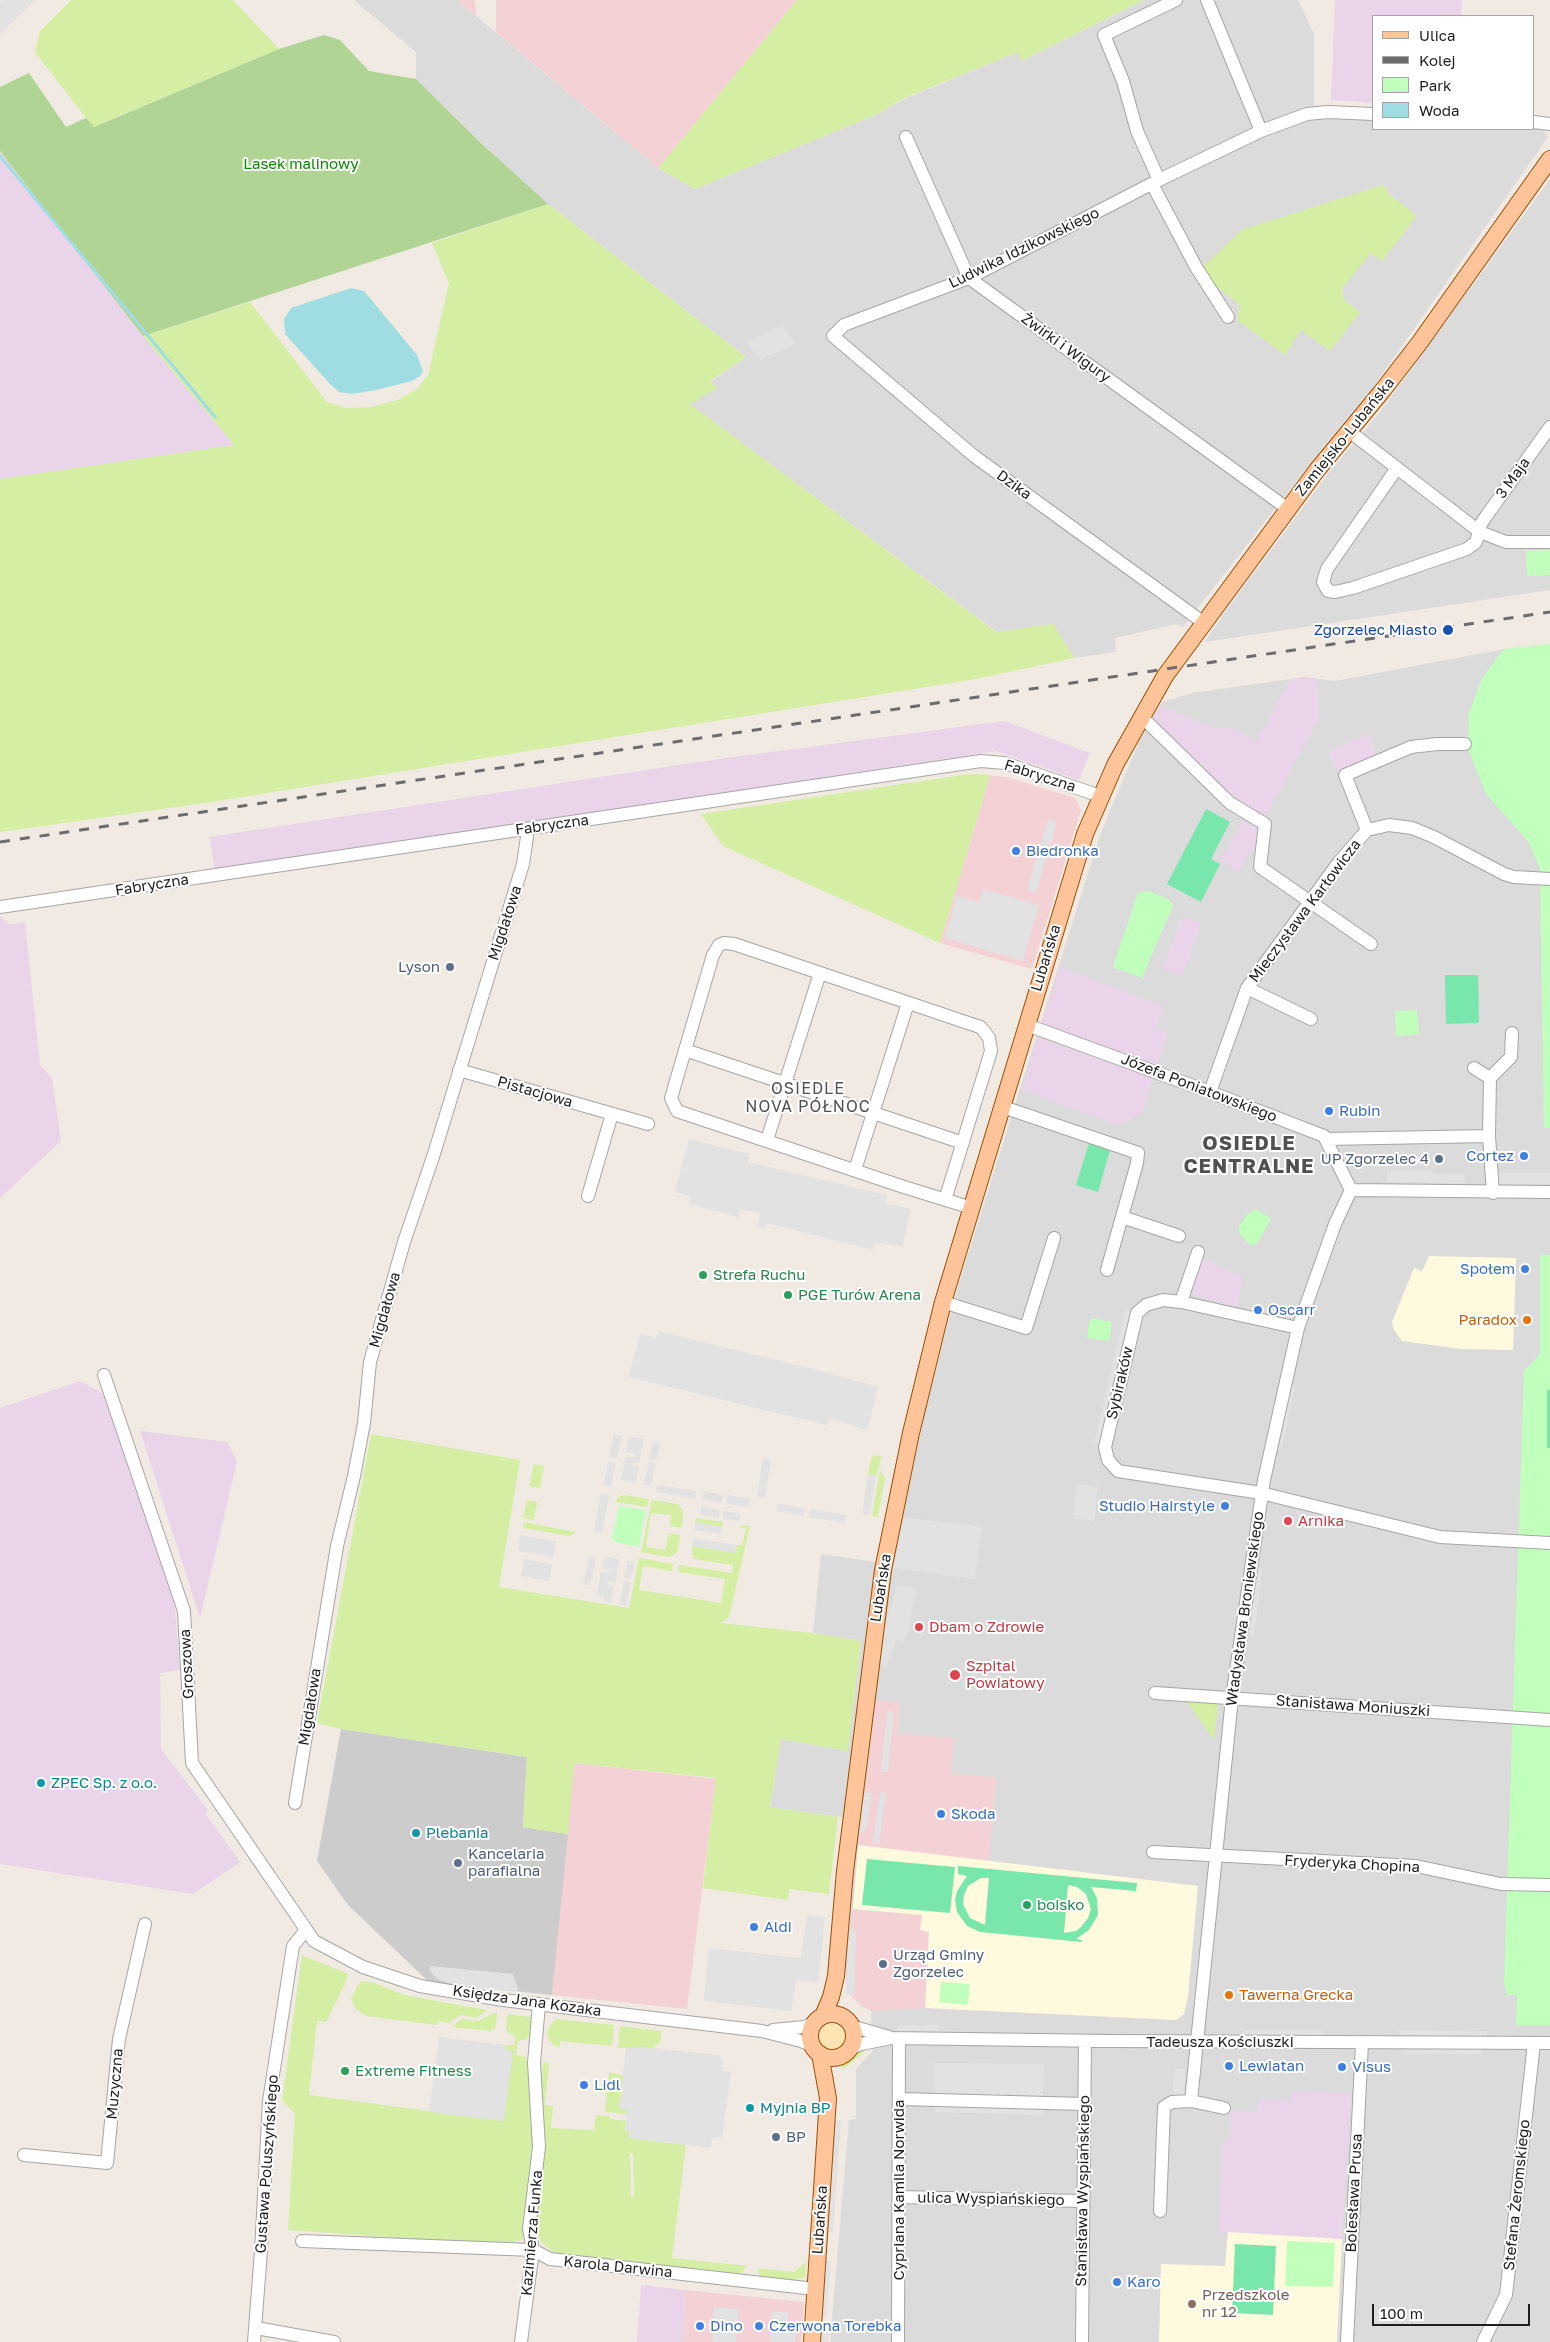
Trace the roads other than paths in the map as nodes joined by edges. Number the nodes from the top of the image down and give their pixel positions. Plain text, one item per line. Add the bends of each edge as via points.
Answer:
1 (1176, 0) edge
2 (1207, 0) edge
3 (1372, 114) edge
4 (1535, 122) edge
5 (1550, 124) edge
6 (1261, 131) junction
7 (906, 138) dead end
8 (1550, 159) edge
9 (1156, 182) junction
10 (969, 278) junction
11 (1228, 317) dead end
12 (833, 336) joint
13 (1550, 427) edge
14 (1349, 431) junction
15 (1397, 468) junction
16 (1288, 509) junction
17 (1480, 532) junction
18 (1550, 542) edge
19 (1204, 623) junction
20 (1141, 716) junction
21 (1465, 744) dead end
22 (1100, 796) junction
23 (526, 829) junction
24 (1367, 830) junction
25 (1550, 879) edge
26 (1310, 900) junction
27 (0, 907) edge
28 (1371, 944) dead end
29 (820, 973) junction
30 (1247, 988) junction
31 (908, 1003) junction
32 (1311, 1019) dead end
33 (1027, 1025) junction
34 (1512, 1033) dead end
35 (685, 1050) junction
36 (1474, 1068) dead end
37 (459, 1070) junction
38 (1490, 1078) junction
39 (785, 1084) junction
40 (1210, 1092) junction
41 (1003, 1107) junction
42 (873, 1113) junction
43 (612, 1114) junction
44 (648, 1124) dead end
45 (1489, 1136) junction
46 (1326, 1139) junction
47 (767, 1140) junction
48 (963, 1143) junction
49 (855, 1170) junction
50 (1351, 1190) junction
51 (1550, 1192) edge
52 (1493, 1193) junction
53 (588, 1196) dead end
54 (945, 1200) junction
55 (972, 1208) junction
56 (1122, 1217) junction
57 (1179, 1236) dead end
58 (1054, 1238) dead end
59 (1198, 1252) dead end
60 (1107, 1270) dead end
61 (943, 1302) junction
62 (1181, 1302) junction
63 (1298, 1328) junction
64 (104, 1375) dead end
65 (1261, 1493) junction
66 (1550, 1543) edge
67 (1155, 1693) dead end
68 (1232, 1698) junction
69 (1550, 1720) edge
70 (295, 1803) dead end
71 (1153, 1852) dead end
72 (1216, 1856) junction
73 (1550, 1885) edge
74 (145, 1924) dead end
75 (306, 1931) junction
76 (836, 1976) junction
77 (538, 2004) junction
78 (819, 2020) junction
79 (848, 2022) junction
80 (762, 2031) junction
81 (895, 2038) junction
82 (1085, 2041) junction
83 (1196, 2041) junction
84 (1362, 2043) junction
85 (1534, 2043) junction
86 (1550, 2043) edge
87 (816, 2050) junction
88 (845, 2053) junction
89 (828, 2098) junction
90 (900, 2100) junction
91 (1191, 2101) junction
92 (1084, 2104) junction
93 (1224, 2108) dead end
94 (24, 2154) dead end
95 (899, 2197) junction
96 (1083, 2201) junction
97 (1160, 2212) dead end
98 (302, 2241) dead end
99 (533, 2250) junction
100 (815, 2289) junction
101 (256, 2328) junction
102 (254, 2342) edge
103 (334, 2342) edge
104 (520, 2342) edge
105 (812, 2342) edge
106 (898, 2342) edge
107 (1082, 2342) edge
108 (1347, 2342) edge
109 (1483, 2342) edge

1 - 9 street via 1104,35
2 - 6 street
3 - 6 street, Ludwika Idzikowskiego via 1306,114
4 - 5 street
6 - 9 street, Ludwika Idzikowskiego
7 - 10 street, Żwirki i Wigury
8 - 14 main road, Zamiejsko-Lubańska via 1420,342
9 - 10 street, Ludwika Idzikowskiego
9 - 11 street via 1196,267
10 - 12 street, Ludwika Idzikowskiego via 844,325
10 - 16 street, Żwirki i Wigury
12 - 19 street, Dzika via 974,456
13 - 17 street, 3 Maja via 1486,515
14 - 15 street
14 - 16 main road, Zamiejsko-Lubańska
15 - 17 street
15 - 17 street, 3 Maja via 1327,569 1323,582 1328,591 1353,588 1467,549 1476,542
16 - 19 main road, Zamiejsko-Lubańska
17 - 18 street via 1506,542
19 - 20 main road, Zamiejsko-Lubańska
20 - 22 main road, Lubańska
20 - 26 street via 1230,803 1265,824 1260,867
21 - 24 street via 1412,747 1345,775
22 - 23 street, Fabryczna via 1005,764 981,761
22 - 33 main road, Lubańska via 1076,860
23 - 27 street, Fabryczna
23 - 37 street, Migdałowa via 524,864
24 - 25 street, Mieczysława Karłowicza via 1389,825 1412,828 1434,836 1504,874
24 - 26 street, Mieczysława Karłowicza
26 - 28 street
26 - 30 street, Mieczysława Karłowicza
29 - 31 street
29 - 35 street via 734,944 719,945 713,955
29 - 39 street
30 - 32 street
30 - 40 street, Mieczysława Karłowicza
31 - 42 street
31 - 48 street via 980,1027 990,1038 991,1051
33 - 40 street, Józefa Poniatowskiego
33 - 41 main road, Lubańska
34 - 38 street via 1512,1057
35 - 39 street
35 - 47 street via 671,1098 674,1108
36 - 38 street
37 - 43 street, Pistacjowa
37 - 70 street, Migdałowa via 370,1362 364,1423 337,1546
38 - 45 street
39 - 42 street
39 - 47 street
40 - 46 street, Józefa Poniatowskiego via 1313,1131
41 - 55 main road, Lubańska
41 - 56 street via 1138,1153
42 - 48 street
42 - 49 street
43 - 44 street, Pistacjowa
43 - 53 street
45 - 46 street
45 - 52 street
46 - 50 street
47 - 49 street
48 - 54 street
49 - 54 street
50 - 52 street
50 - 63 street, Władysława Broniewskiego via 1335,1224
51 - 52 street
54 - 55 street
55 - 61 main road, Lubańska
56 - 57 street
56 - 60 street
58 - 61 street via 1026,1328
59 - 62 street
61 - 76 main road, Lubańska via 911,1432 883,1570 864,1705
62 - 63 street, Sybiraków
62 - 65 street, Sybiraków via 1154,1302 1137,1312 1105,1447 1108,1460 1118,1471
63 - 65 street, Władysława Broniewskiego
64 - 75 street, Groszowa via 184,1611 192,1763
65 - 66 street, Sybiraków via 1440,1537
65 - 68 street, Władysława Broniewskiego
67 - 68 street, Stanisława Moniuszki
68 - 69 street, Stanisława Moniuszki
68 - 72 street, Władysława Broniewskiego
71 - 72 street, Fryderyka Chopina
72 - 73 street, Fryderyka Chopina via 1416,1866 1501,1884
72 - 83 street, Władysława Broniewskiego
74 - 94 street, Muzyczna via 119,2039 107,2163
75 - 77 street, Księdza Jana Kozaka via 314,1941 364,1967 420,1986
75 - 101 street, Gustawa Poluszyńskiego via 293,1946 269,2101
76 - 78 main road, Lubańska
76 - 79 main road, Lubańska
77 - 80 street, Księdza Jana Kozaka
77 - 99 street, Kazimierza Funka via 534,2063 539,2148 529,2228
78 - 79 main road via 831,2014
78 - 80 street, Księdza Jana Kozaka via 804,2027
78 - 87 main road via 810,2032
79 - 81 street, Tadeusza Kościuszki
79 - 88 main road via 854,2038
80 - 87 street, Księdza Jana Kozaka via 802,2041
81 - 82 street, Tadeusza Kościuszki
81 - 88 street, Tadeusza Kościuszki via 861,2044
81 - 90 street, Cypriana Kamila Norwida
82 - 83 street, Tadeusza Kościuszki
82 - 92 street, Stanisława Wyspiańskiego
83 - 84 street, Tadeusza Kościuszki
83 - 91 street, Władysława Broniewskiego
84 - 85 street, Tadeusza Kościuszki
84 - 108 street, Bolesława Prusa
85 - 86 street, Tadeusza Kościuszki
85 - 109 street, Stefana Żeromskiego via 1506,2294
87 - 88 main road via 832,2058
87 - 89 main road, Lubańska
88 - 89 main road, Lubańska
89 - 100 main road, Lubańska
90 - 92 street
90 - 95 street, Cypriana Kamila Norwida
91 - 93 street
91 - 97 street via 1172,2102 1164,2107
92 - 96 street, Stanisława Wyspiańskiego
95 - 96 street, ulica Wyspiańskiego
95 - 106 street, Cypriana Kamila Norwida
96 - 107 street, Stanisława Wyspiańskiego
98 - 99 street, Karola Darwina
99 - 100 street, Karola Darwina via 550,2259
99 - 104 street, Kazimierza Funka
100 - 105 main road, Lubańska
101 - 102 street, Gustawa Poluszyńskiego
101 - 103 street

